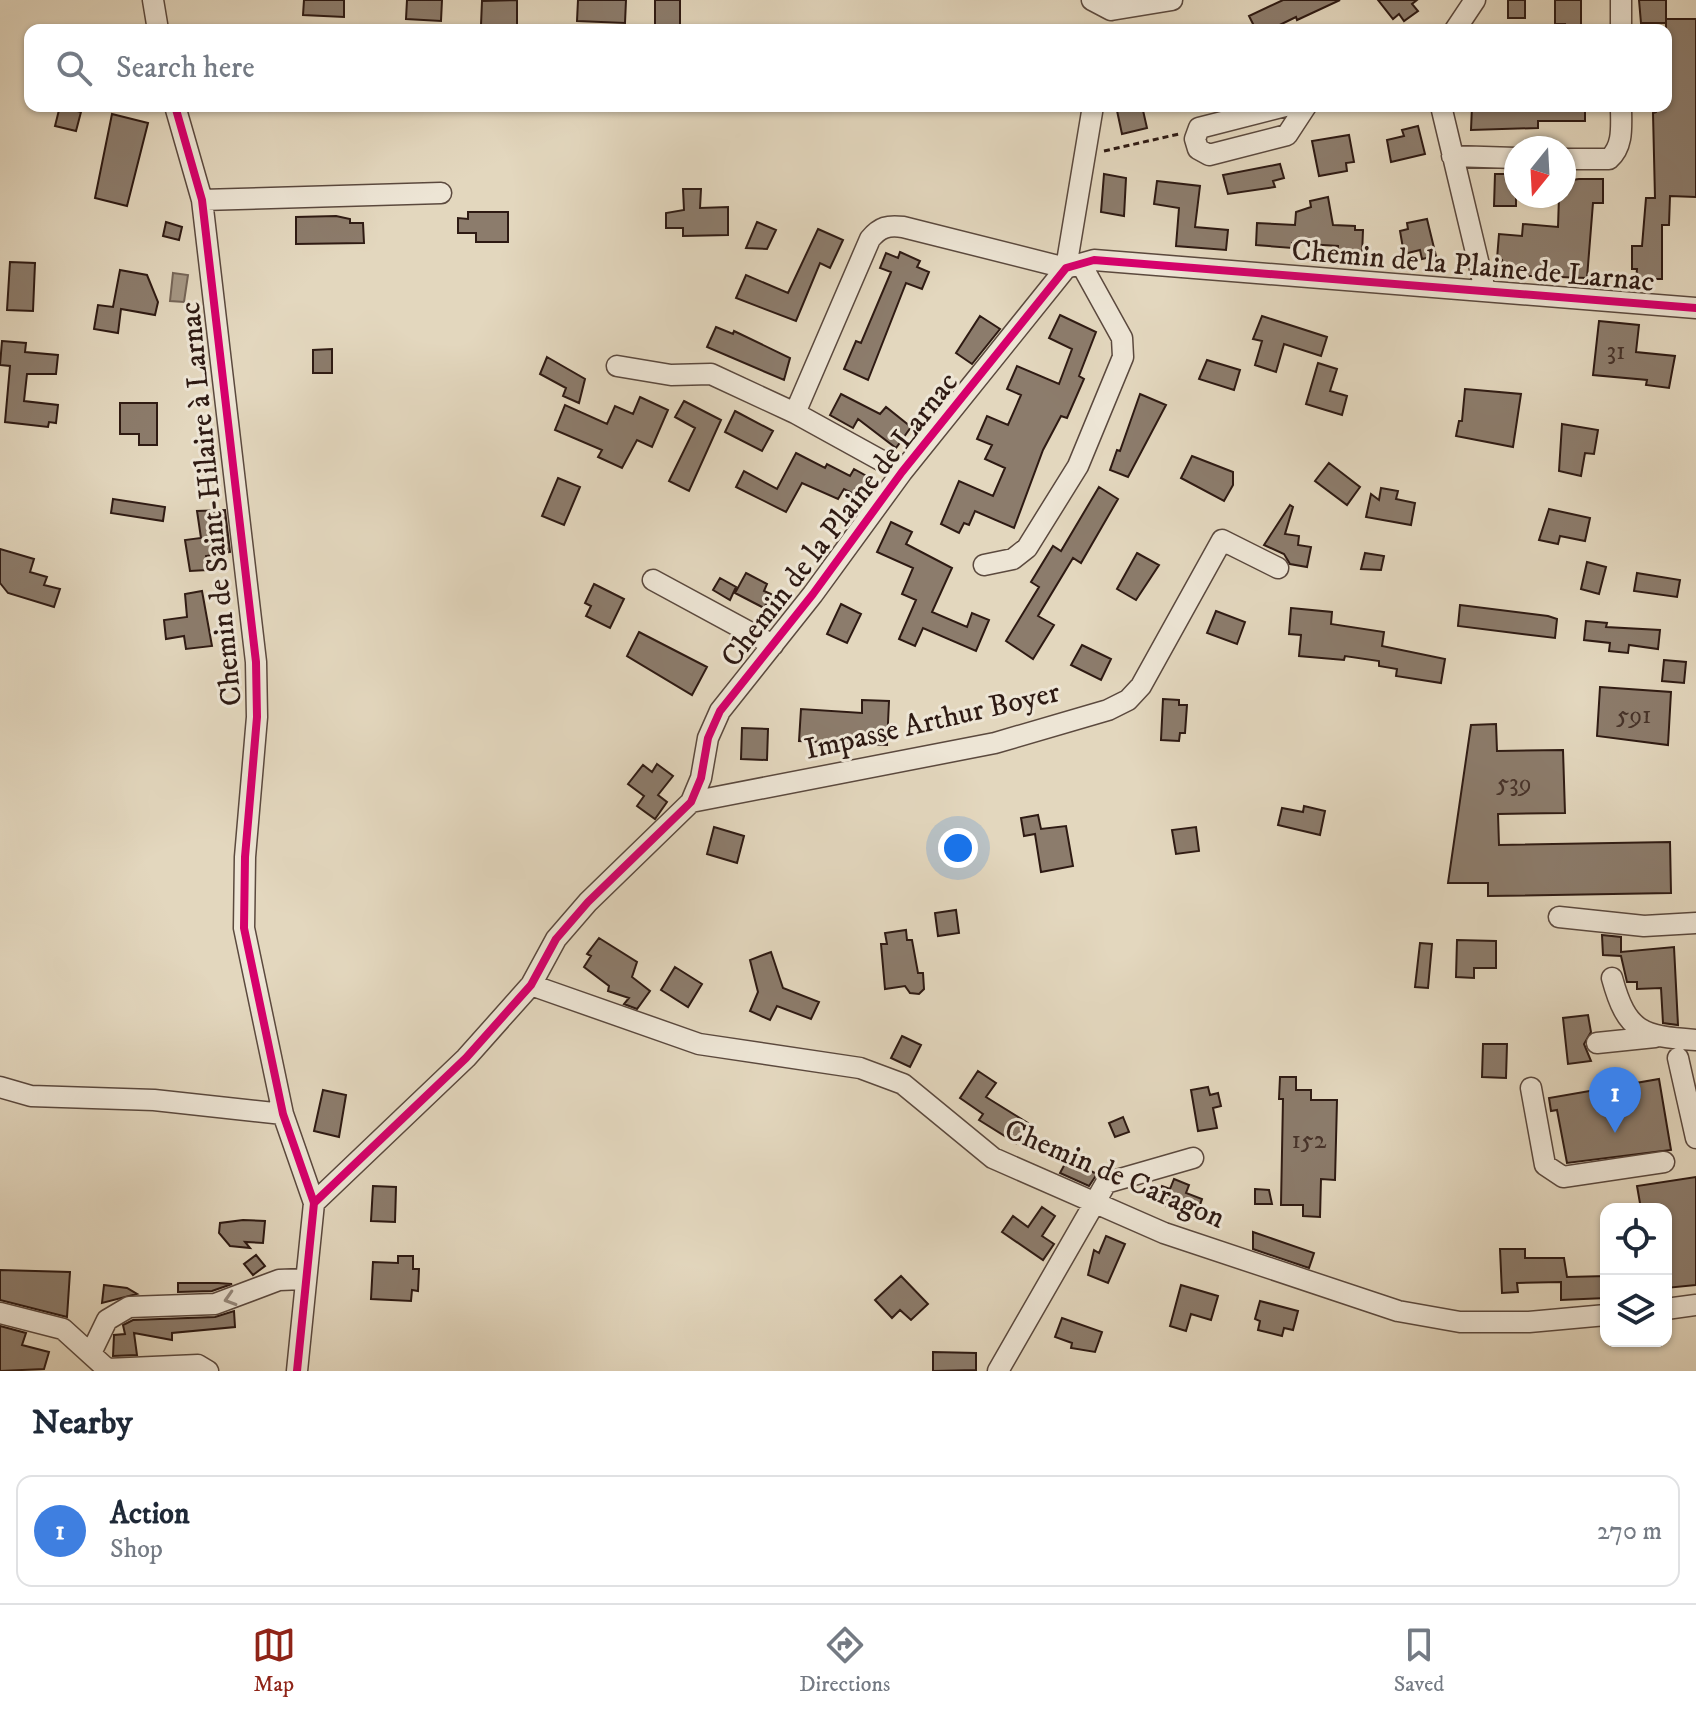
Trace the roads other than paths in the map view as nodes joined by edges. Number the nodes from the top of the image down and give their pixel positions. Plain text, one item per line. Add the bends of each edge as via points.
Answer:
1 (153, 0) edge
2 (1092, 0) edge
3 (1172, 0) edge
4 (1475, 0) edge
5 (1621, 0) edge
6 (1111, 13) edge
7 (157, 24) edge
8 (1459, 24) edge
9 (1621, 24) edge
10 (177, 112) edge
11 (1092, 112) edge
12 (1262, 112) edge
13 (1302, 112) edge
14 (1442, 112) edge
15 (1621, 112) edge
16 (1452, 156) junction
17 (1504, 158) edge
18 (1576, 159) edge
19 (441, 193) dead end
20 (202, 200) junction
21 (1073, 266) junction
22 (1485, 290) junction
23 (1696, 308) edge
24 (617, 366) dead end
25 (795, 413) junction
26 (902, 472) junction
27 (984, 565) dead end
28 (1278, 568) dead end
29 (653, 580) dead end
30 (773, 645) junction
31 (691, 802) junction
32 (1559, 917) dead end
33 (1696, 923) edge
34 (1612, 978) dead end
35 (531, 985) junction
36 (1659, 1037) junction
37 (1696, 1040) edge
38 (1597, 1043) dead end
39 (1678, 1058) dead end
40 (0, 1087) edge
41 (1531, 1088) dead end
42 (283, 1114) junction
43 (1696, 1138) edge
44 (1193, 1158) dead end
45 (1664, 1162) dead end
46 (1092, 1201) junction
47 (314, 1203) junction
48 (304, 1279) junction
49 (1696, 1305) edge
50 (1672, 1308) edge
51 (0, 1313) edge
52 (1600, 1316) edge
53 (92, 1351) junction
54 (108, 1370) edge
55 (208, 1371) edge
56 (297, 1371) edge
57 (998, 1371) edge

1 - 7 street
2 - 6 street
3 - 6 street
4 - 8 street
5 - 9 street
10 - 20 street, Chemin de Saint-Hilaire à Larnac
11 - 21 street
12 - 13 street via 1199,128 1198,149 1209,155 1287,135
14 - 16 street
15 - 18 street via 1616,153 1609,159
16 - 17 street
16 - 22 street
19 - 20 street
20 - 42 street, Chemin de Saint-Hilaire à Larnac via 256,662 257,717 243,892 246,945
21 - 22 street, Chemin de la Plaine de Larnac via 1094,260
21 - 25 street via 903,227 878,230
21 - 26 street, Chemin de la Plaine de Larnac
21 - 27 street via 1122,338 1123,357 1078,466 1027,548 1013,559
22 - 23 street, Chemin de la Plaine de Larnac
24 - 25 street via 671,375 711,374
25 - 26 street
26 - 30 street, Chemin de la Plaine de Larnac
28 - 31 street, Impasse Arthur Boyer via 1222,540 1141,686 1108,710 995,743
29 - 30 street
30 - 31 street, Chemin de la Plaine de Larnac via 720,711
31 - 35 street, Chemin de la Plaine de Larnac via 564,929
32 - 33 street via 1629,925
34 - 36 street via 1621,1011 1640,1029
35 - 46 street, Chemin de Caragon via 699,1044 860,1068 889,1078 993,1158
35 - 47 street, Chemin de la Plaine de Larnac via 466,1058
36 - 37 street
36 - 38 street
39 - 43 street
40 - 42 street via 31,1096 154,1100
41 - 45 street via 1545,1165 1563,1177
42 - 47 street, Chemin de Saint-Hilaire à Larnac
44 - 46 street via 1106,1183
46 - 52 street, Chemin de Caragon via 1164,1233 1398,1311 1460,1322
46 - 57 street
47 - 48 street, Chemin de Saint-Hilaire à Larnac
48 -> 53 street via 279,1280 215,1304 117,1311
48 - 56 street, Chemin de Saint-Hilaire à Larnac
49 - 50 street
51 - 53 street via 63,1329
53 - 54 street
54 - 55 street via 198,1365

